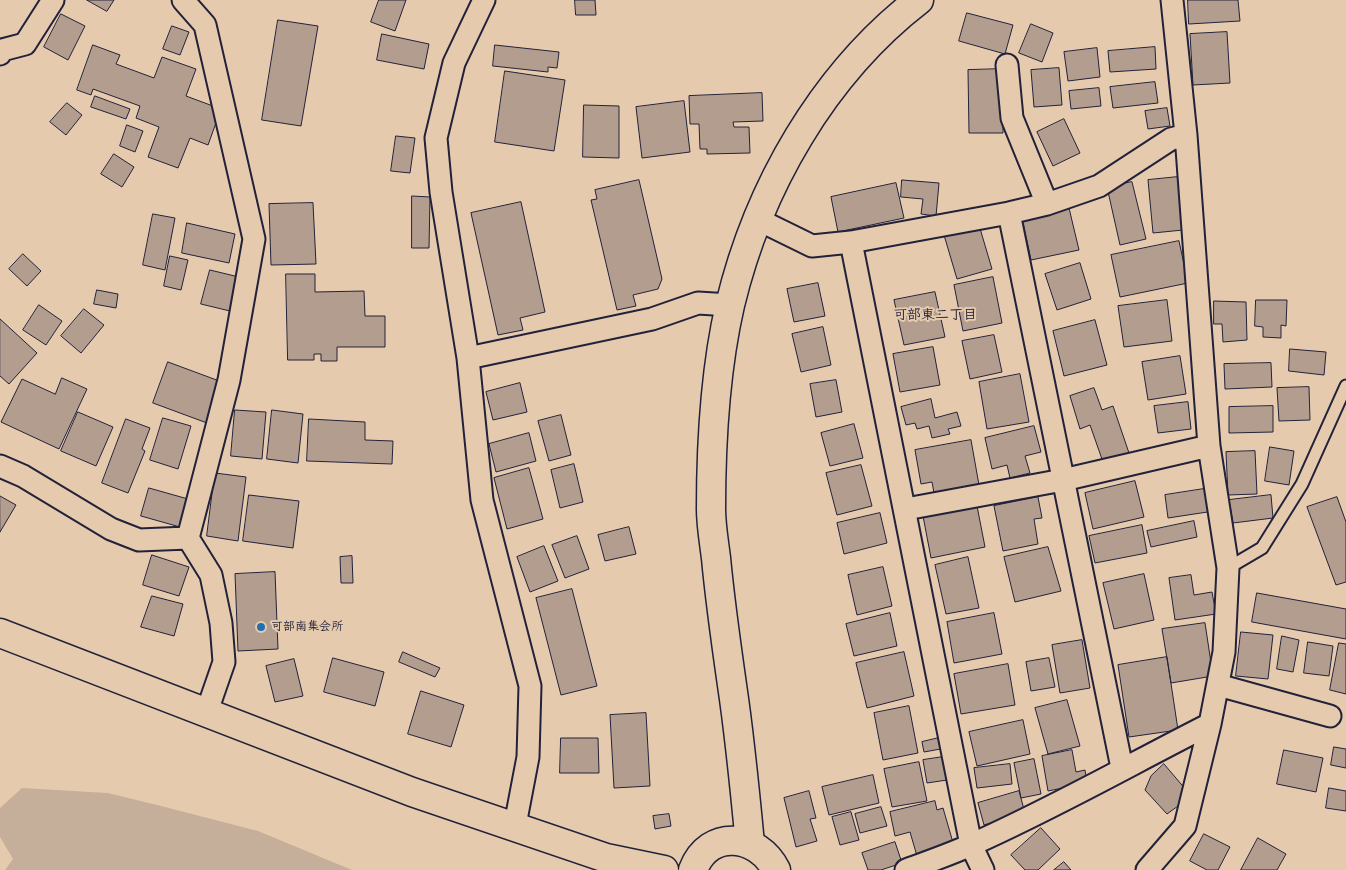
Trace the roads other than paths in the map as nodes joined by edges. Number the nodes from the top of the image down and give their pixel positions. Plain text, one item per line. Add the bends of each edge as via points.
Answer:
1 (53, 0) edge
2 (182, 0) edge
3 (484, 0) edge
4 (919, 0) edge
5 (1172, 0) edge
6 (0, 54) edge
7 (1008, 65) dead end
8 (1186, 136) junction
9 (1047, 204) junction
10 (1009, 213) junction
11 (759, 220) junction
12 (851, 242) junction
13 (730, 305) junction
14 (468, 358) junction
15 (1346, 386) edge
16 (1209, 446) junction
17 (0, 466) edge
18 (1063, 480) junction
19 (906, 510) junction
20 (188, 538) junction
21 (1228, 568) junction
22 (0, 633) edge
23 (1218, 685) junction
24 (207, 712) junction
25 (1330, 716) dead end
26 (1210, 724) junction
27 (1122, 768) junction
28 (515, 825) junction
29 (750, 844) junction
30 (971, 845) junction
31 (664, 870) edge
32 (693, 870) edge
33 (776, 870) edge
34 (906, 870) edge
35 (982, 870) edge
36 (1147, 870) edge

1 - 6 street via 25,44 2,50
2 - 20 street via 205,25 254,239 229,380
3 - 14 street via 454,62 436,138 441,192
4 - 11 street via 891,22 853,61 809,120 780,171
5 - 8 street
7 - 9 street via 1012,118
8 - 9 street via 1171,139 1099,186
8 - 16 street
9 - 10 street
10 - 12 street
10 - 18 street
11 - 12 street via 812,246
11 - 13 street
12 - 19 street
13 - 14 street via 698,304 652,319
13 - 29 street via 716,388 711,510 721,608 740,731
14 - 28 street via 482,500 530,686 528,757
15 - 21 lane via 1302,484 1262,548
16 - 18 street
16 - 21 street
17 - 20 street via 126,535 140,540
18 - 19 street
18 - 27 street
19 - 30 street
20 - 24 street via 211,575 221,623 224,662
21 - 23 street via 1224,652
22 - 24 street
23 - 25 street
23 - 26 street
24 - 28 street via 412,792
26 - 27 street
26 - 36 street via 1185,826
27 - 30 street via 1059,804
28 - 31 street via 606,858
29 - 32 street via 738,840 713,846 703,853
29 - 33 street via 762,850
30 - 34 street
30 - 35 street

